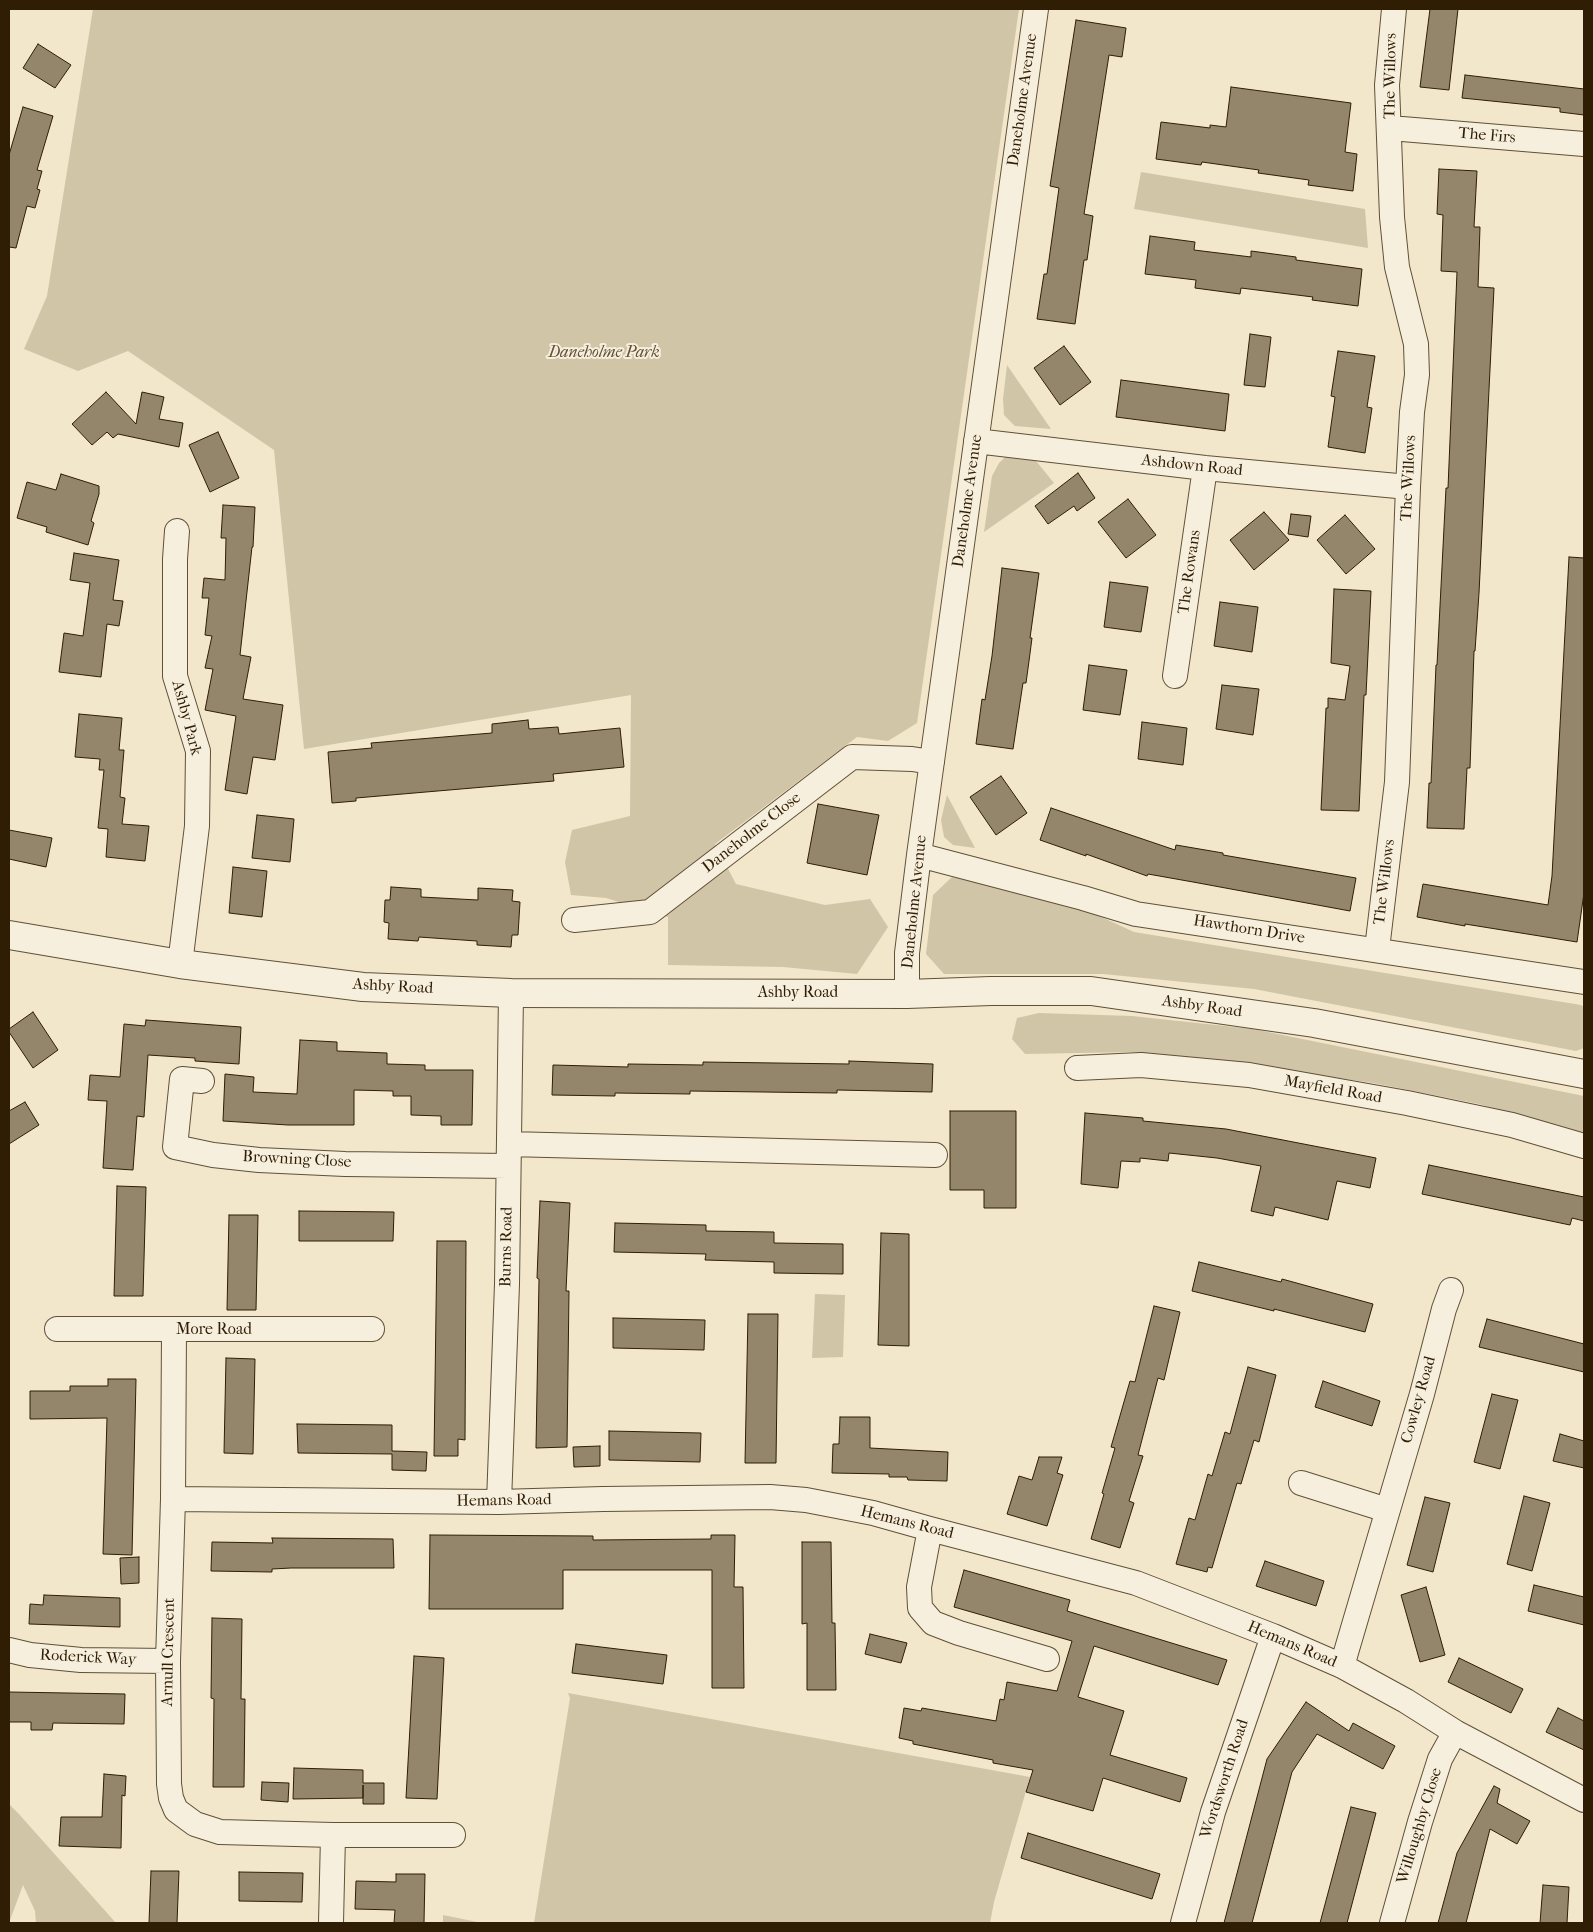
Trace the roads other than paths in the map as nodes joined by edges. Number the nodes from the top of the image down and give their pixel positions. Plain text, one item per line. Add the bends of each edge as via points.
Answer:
1 (1036, 9) edge
2 (1394, 9) edge
3 (1390, 128) junction
4 (1584, 144) edge
5 (976, 441) junction
6 (1205, 468) junction
7 (1408, 487) junction
8 (177, 531) dead end
9 (1175, 676) dead end
10 (932, 762) junction
11 (919, 855) junction
12 (574, 920) dead end
13 (9, 935) edge
14 (1377, 950) junction
15 (180, 964) junction
16 (1584, 982) edge
17 (510, 993) junction
18 (907, 994) junction
19 (1077, 1068) dead end
20 (1584, 1074) edge
21 (202, 1081) dead end
22 (1584, 1146) edge
23 (508, 1155) junction
24 (935, 1156) dead end
25 (1452, 1290) dead end
26 (57, 1329) dead end
27 (372, 1329) dead end
28 (174, 1330) junction
29 (1301, 1483) dead end
30 (173, 1500) junction
31 (499, 1502) junction
32 (1387, 1510) junction
33 (930, 1530) junction
34 (1273, 1636) junction
35 (9, 1650) edge
36 (1047, 1659) dead end
37 (168, 1660) junction
38 (1342, 1666) junction
39 (1455, 1732) junction
40 (1584, 1800) edge
41 (333, 1835) junction
42 (453, 1835) dead end
43 (331, 1923) edge
44 (1183, 1923) edge
45 (1392, 1923) edge

1 - 5 street, Daneholme Avenue
2 - 3 street, The Willows via 1387,84
3 - 4 street, The Firs
3 - 7 street, The Willows via 1397,267 1416,344 1417,375
5 - 6 street, Ashdown Road
5 - 10 street, Daneholme Avenue
6 - 7 street, Ashdown Road
6 - 9 street, The Rowans
7 - 14 street, The Willows via 1397,782
8 - 15 street, Ashby Park via 175,676 198,751 197,826
10 - 11 street, Daneholme Avenue
10 - 12 street, Daneholme Close via 852,757 650,912
11 - 14 street, Hawthorn Drive via 1136,914
11 - 18 street, Daneholme Avenue via 907,954
13 - 15 street, Ashby Road
14 - 16 street, Hawthorn Drive
15 - 17 street, Ashby Road via 363,986
17 - 18 street, Ashby Road
17 - 23 street, Burns Road
18 - 20 street, Ashby Road via 1091,991 1314,1023
19 - 22 street, Mayfield Road via 1141,1065 1249,1075 1512,1125
21 - 23 street, Browning Close via 182,1079 175,1147 259,1160 345,1164
23 - 24 street
23 - 31 street, Burns Road
25 - 32 street, Cowley Road
26 - 28 street, More Road
27 - 28 street, More Road
28 - 30 street, Arnull Crescent
29 - 32 street
30 - 31 street, Hemans Road
30 - 37 street, Arnull Crescent
31 - 33 street, Hemans Road via 770,1497 806,1500 873,1513
32 - 38 street, Cowley Road
33 - 34 street, Hemans Road via 1136,1583
33 - 36 street via 919,1587 920,1608 933,1623
34 - 38 street, Hemans Road
34 - 44 street, Wordsworth Road via 1213,1812
35 - 37 street, Roderick Way via 81,1660
37 - 41 street, Arnull Crescent via 169,1784 170,1798 176,1810 195,1824 220,1832
38 - 39 street, Hemans Road
39 - 40 street, Hemans Road
39 - 45 street, Willoughby Close via 1440,1759
41 - 42 street, Arnull Crescent
41 - 43 street

